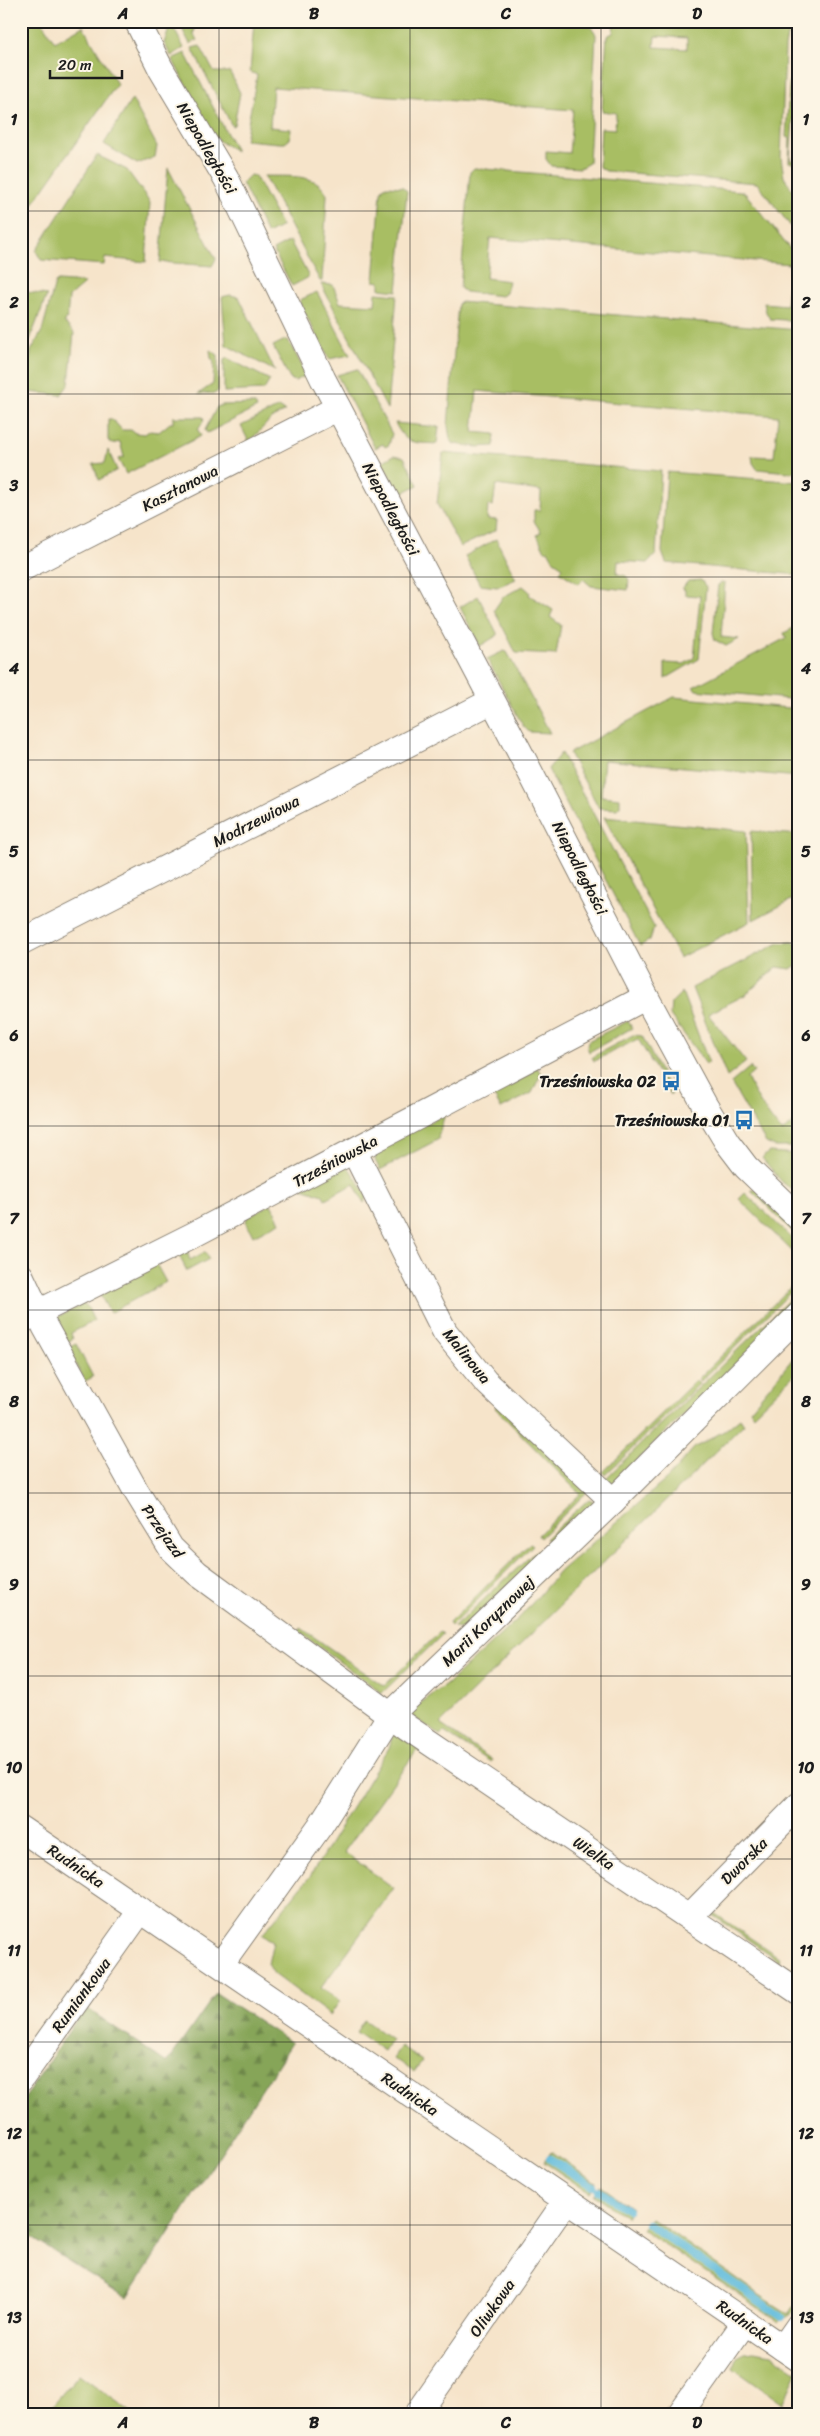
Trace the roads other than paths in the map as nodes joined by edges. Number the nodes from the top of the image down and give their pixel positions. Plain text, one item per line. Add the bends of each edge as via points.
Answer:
1 (137, 21) edge
2 (338, 408) junction
3 (21, 569) edge
4 (492, 700) junction
5 (21, 942) edge
6 (646, 997) junction
7 (354, 1151) junction
8 (799, 1218) edge
9 (21, 1276) edge
10 (799, 1315) edge
11 (30, 1317) edge
12 (613, 1501) junction
13 (390, 1715) junction
14 (799, 1805) edge
15 (21, 1828) edge
16 (141, 1910) junction
17 (689, 1917) junction
18 (221, 1964) junction
19 (799, 1992) edge
20 (21, 2079) edge
21 (566, 2201) junction
22 (745, 2322) junction
23 (799, 2325) edge
24 (791, 2354) edge
25 (417, 2415) edge
26 (679, 2415) edge

1 - 2 street, Niepodległości via 161,69 226,178
2 - 3 street, Kasztanowa
2 - 4 street, Niepodległości
4 - 5 street, Modrzewiowa
4 - 6 street, Niepodległości
6 - 7 street, Trześniowska
6 - 8 street, Niepodległości via 727,1142 746,1167
7 - 11 street, Trześniowska
7 - 12 street, Malinowa via 445,1332 485,1380
9 - 11 street, Przejazd
10 - 12 street, Marii Koryznowej
11 - 13 street, Przejazd via 45,1327 171,1548 197,1573
12 - 13 street, Marii Koryznowej
13 - 17 street, Wielka
13 - 18 street, Marii Koryznowej via 320,1826
14 - 17 street, Dworska
15 - 16 street, Rudnicka
16 - 18 street, Rudnicka
16 - 20 street, Rumiankowa
17 - 19 street, Wielka
18 - 21 street, Rudnicka
21 - 22 street, Rudnicka
21 - 25 street, Oliwkowa
22 - 24 street, Rudnicka
22 - 26 street
23 - 24 street

